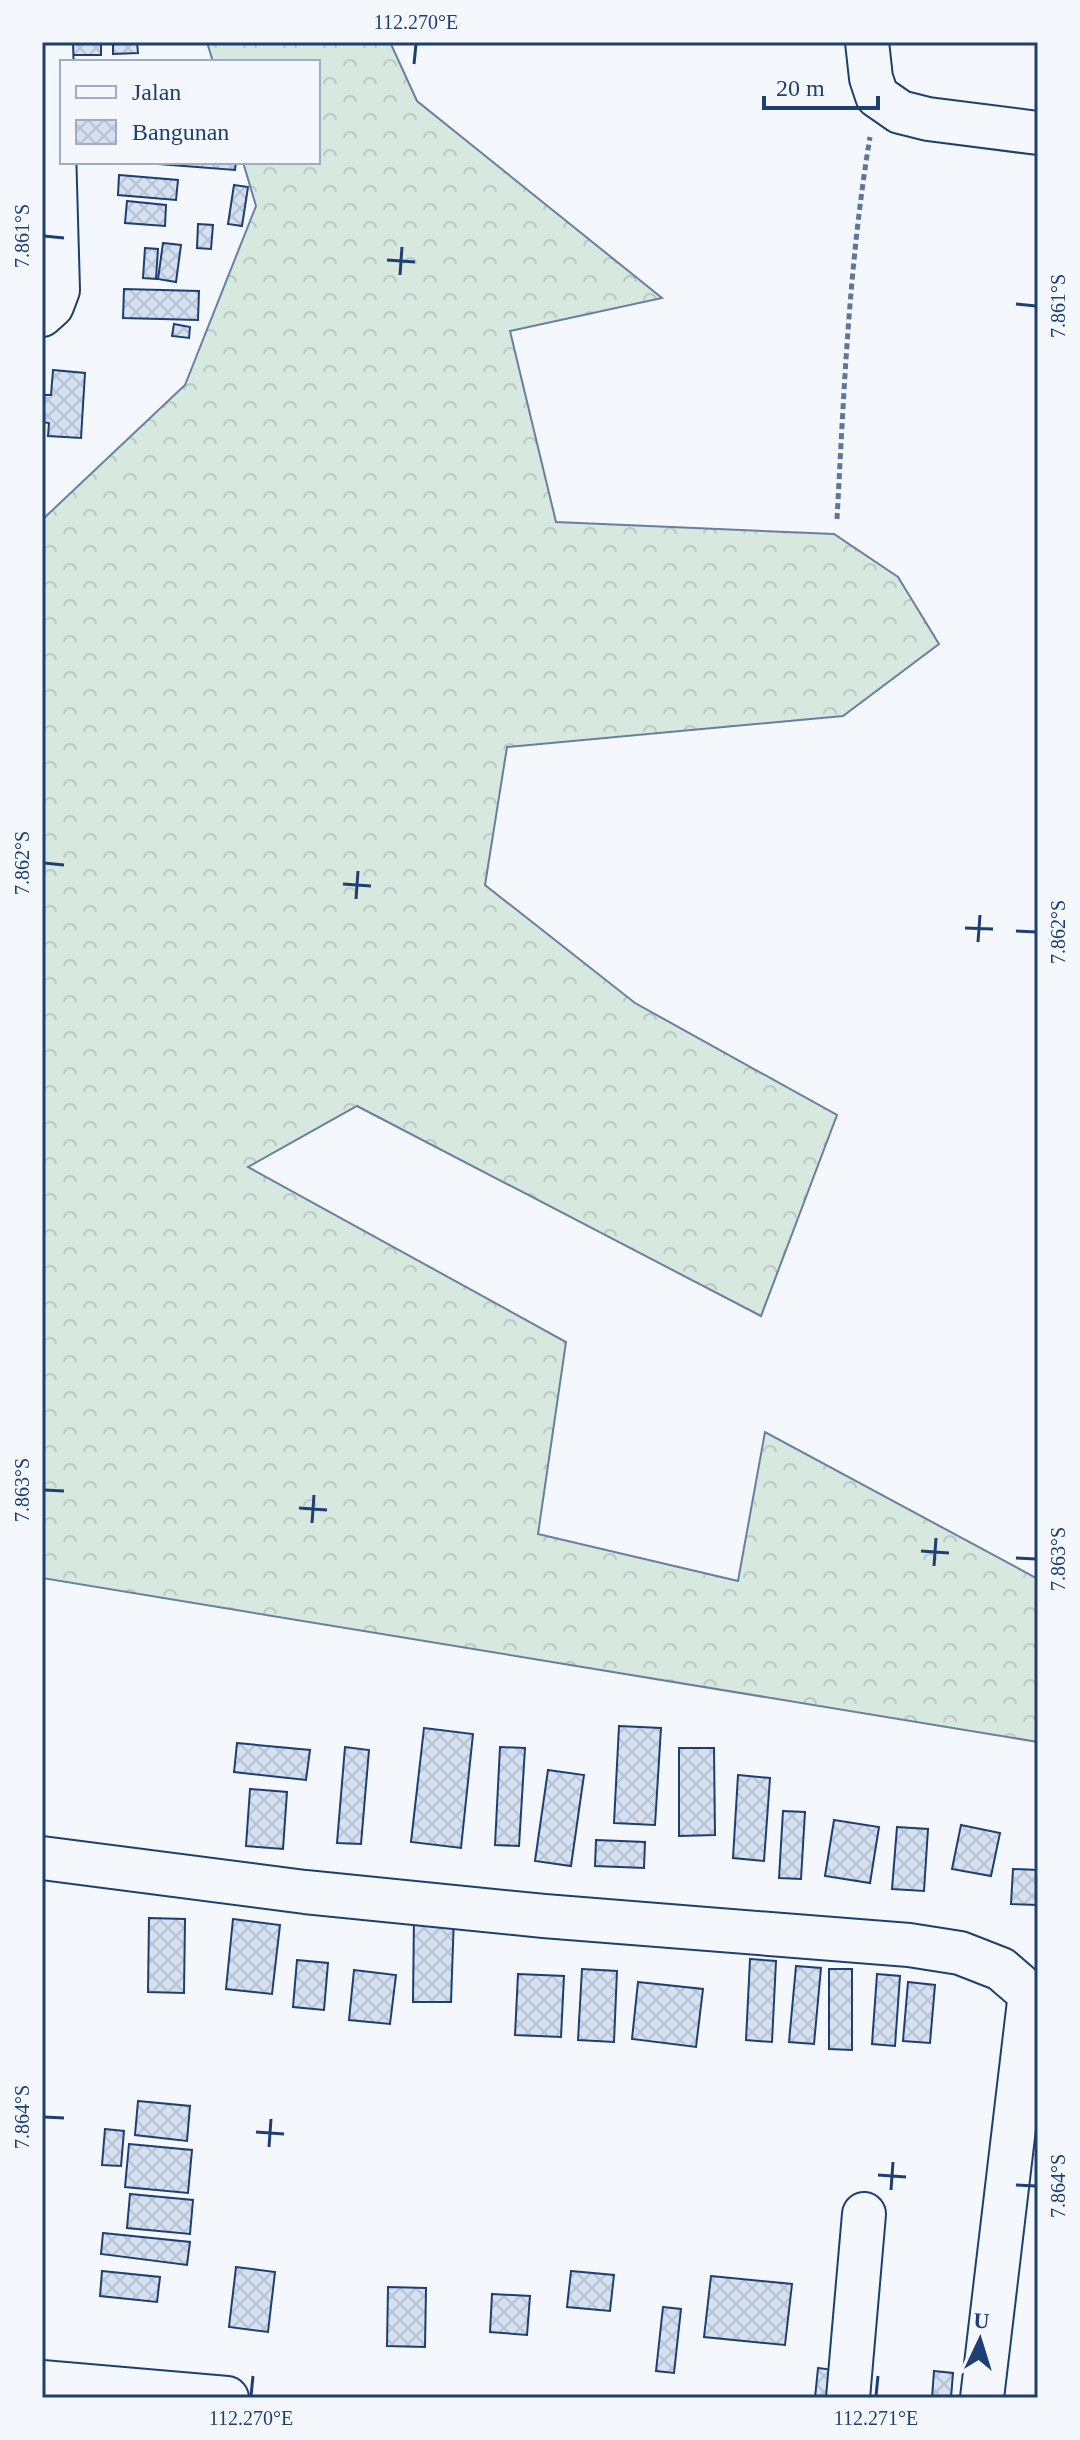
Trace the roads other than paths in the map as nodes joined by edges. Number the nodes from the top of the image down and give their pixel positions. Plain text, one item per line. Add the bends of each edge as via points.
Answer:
1 (51, 42) edge
2 (867, 42) edge
3 (1038, 133) edge
4 (42, 315) edge
5 (42, 1858) edge
6 (1034, 1997) edge
7 (864, 2214) dead end
8 (42, 2382) edge
9 (227, 2398) edge
10 (848, 2398) edge
11 (982, 2398) edge

1 - 4 street via 58,290
2 - 3 street via 877,96 900,112
5 - 6 street via 401,1902 909,1945 960,1953 1001,1969
6 - 11 street
7 - 10 street
8 - 9 street

